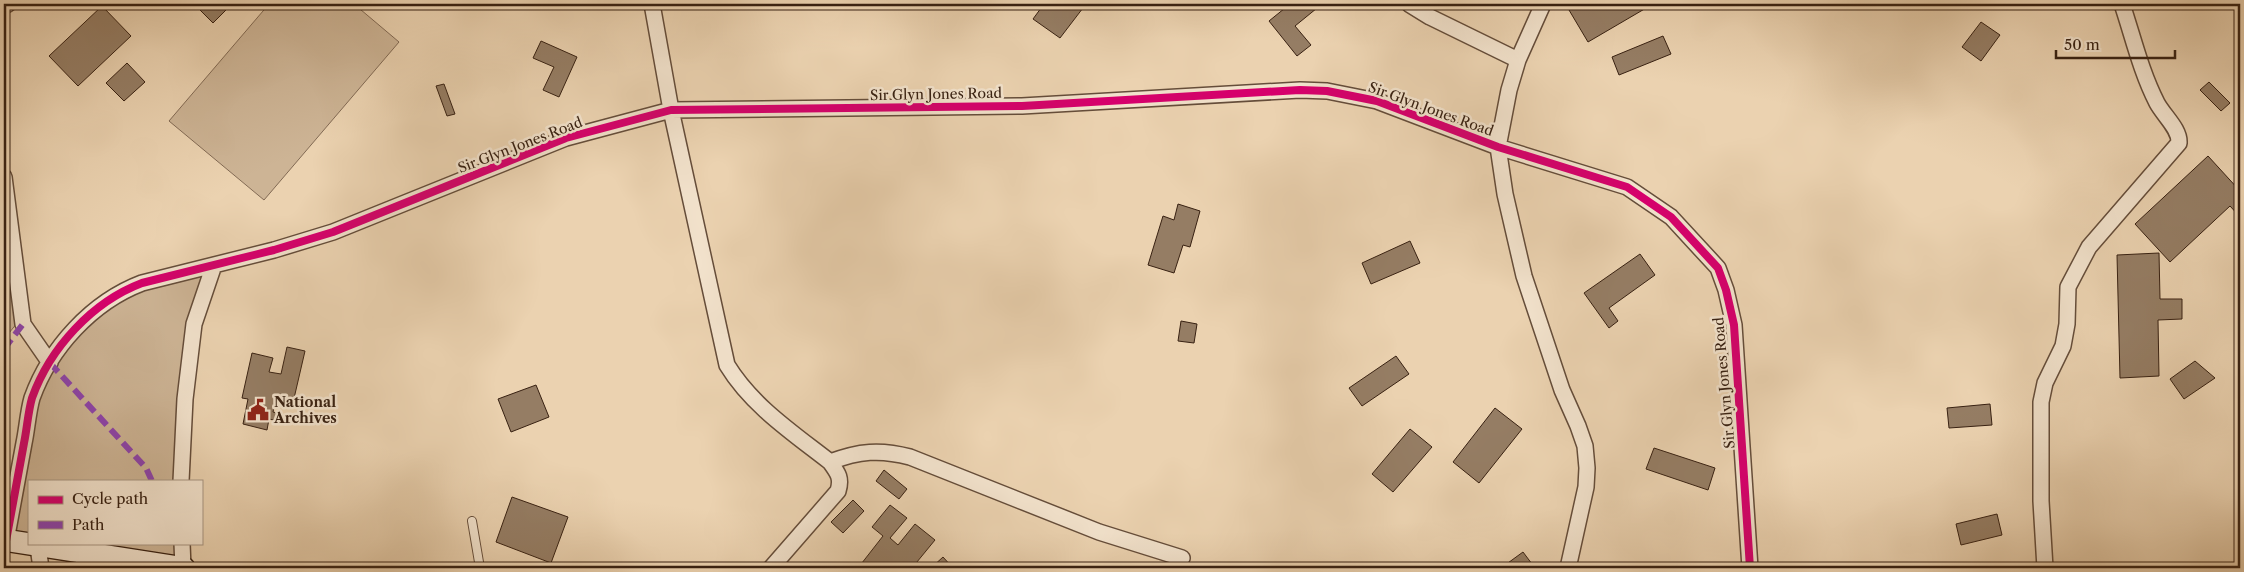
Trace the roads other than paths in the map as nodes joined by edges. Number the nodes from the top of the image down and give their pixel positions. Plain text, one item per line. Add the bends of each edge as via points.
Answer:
1 (8, 4) edge
2 (652, 4) edge
3 (1409, 4) edge
4 (1543, 4) edge
5 (2122, 4) edge
6 (4, 6) edge
7 (1518, 60) junction
8 (671, 110) junction
9 (1498, 147) junction
10 (4, 177) edge
11 (214, 266) junction
12 (50, 363) junction
13 (830, 462) junction
14 (181, 480) edge
15 (472, 521) dead end
16 (5, 540) edge
17 (182, 544) edge
18 (38, 547) junction
19 (1182, 558) dead end
20 (41, 568) edge
21 (184, 568) edge
22 (480, 568) edge
23 (771, 568) edge
24 (1568, 568) edge
25 (1750, 568) edge
26 (2045, 568) edge

1 - 6 street
2 - 8 street
3 - 7 street via 1430,18
4 - 7 street
5 - 26 street via 2147,82 2179,136 2179,143 2089,247 2068,287 2063,346 2045,383 2041,402
7 - 9 street
8 - 9 street, Sir Glyn Jones Road via 1022,106 1327,91 1376,101
8 - 11 street, Sir Glyn Jones Road via 566,138 333,232
8 - 13 street via 727,365 753,400
9 - 24 street via 1524,276 1562,390 1585,446 1586,487
9 - 25 street, Sir Glyn Jones Road via 1627,187 1670,217 1718,268 1734,325
10 - 12 street via 23,324
11 - 12 street, Sir Glyn Jones Road via 122,291 80,324
11 - 14 street via 194,324 185,399
12 - 16 street, Sir Glyn Jones Road via 32,398
13 - 19 street via 876,450 891,452 1099,532
13 - 23 street via 839,474 838,491
15 - 22 lane
16 - 18 street
17 - 21 street
18 - 20 street
18 - 21 street

